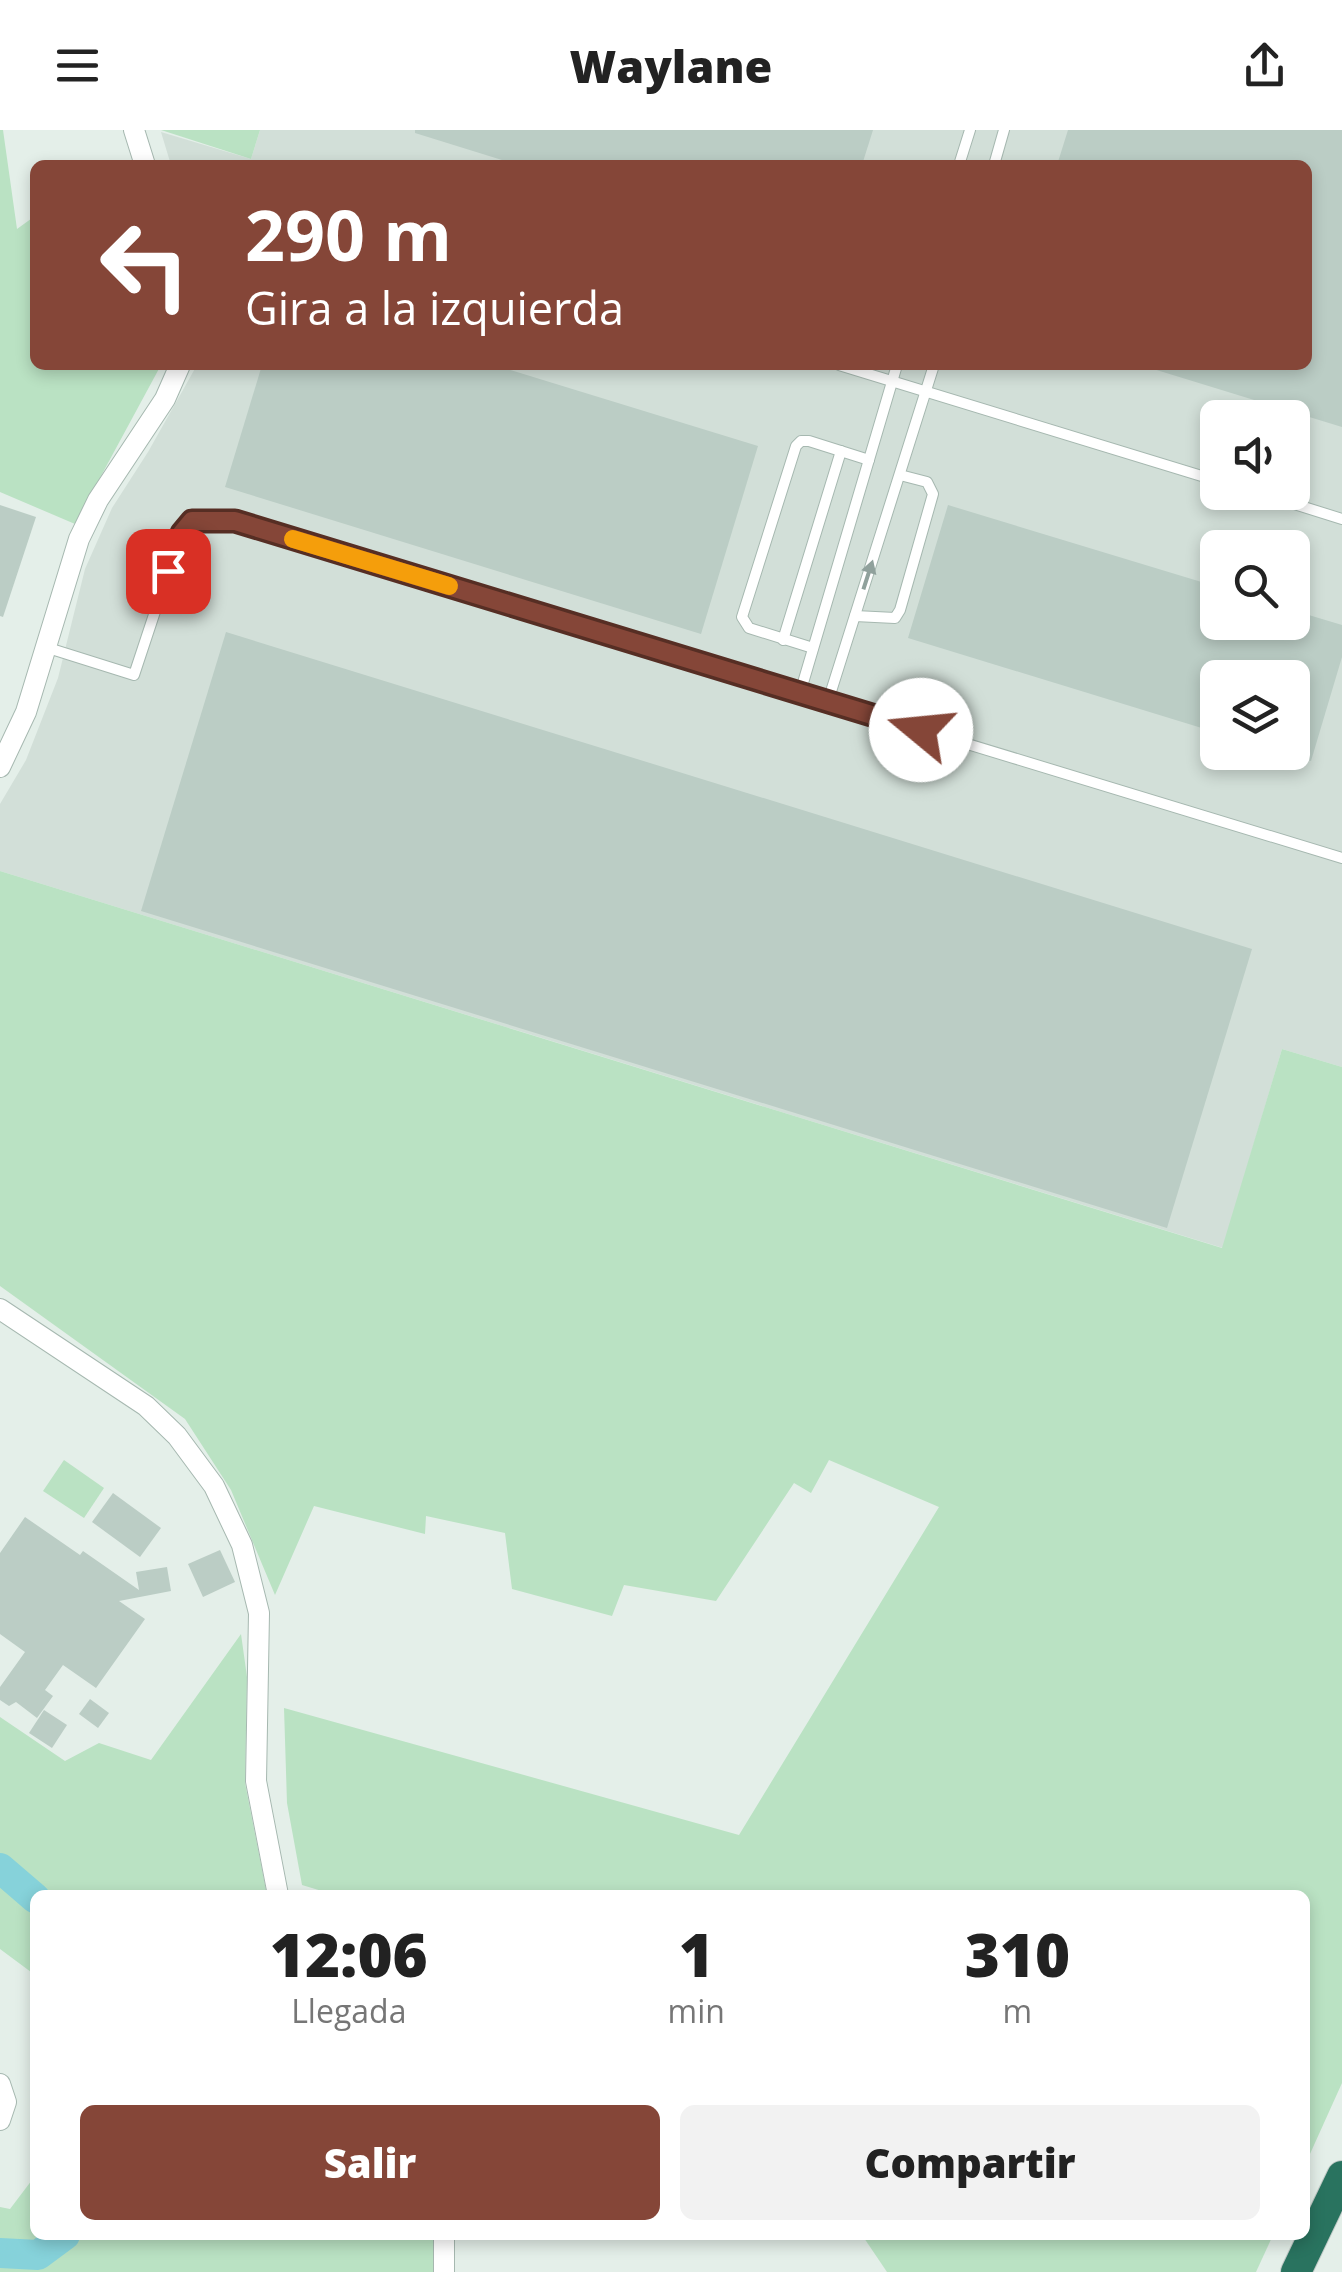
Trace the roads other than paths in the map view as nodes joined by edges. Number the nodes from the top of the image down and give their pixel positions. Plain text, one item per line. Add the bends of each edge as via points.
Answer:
1 (134, 130) edge
2 (970, 130) edge
3 (1004, 130) edge
4 (143, 160) edge
5 (961, 160) edge
6 (995, 160) edge
7 (178, 370) edge
8 (854, 370) edge
9 (896, 370) edge
10 (932, 370) edge
11 (892, 382) junction
12 (925, 393) junction
13 (841, 451) junction
14 (869, 460) junction
15 (900, 474) junction
16 (1200, 476) edge
17 (1310, 508) edge
18 (1342, 518) edge
19 (855, 616) junction
20 (782, 640) junction
21 (45, 647) junction
22 (813, 648) junction
23 (800, 693) junction
24 (828, 702) junction
25 (1, 761) edge
26 (1342, 858) edge
27 (0, 1309) edge
28 (277, 1890) edge
29 (0, 2084) edge
30 (0, 2120) edge
31 (1342, 2176) edge
32 (444, 2240) edge
33 (444, 2272) edge
34 (1296, 2272) edge

1 - 4 street
2 - 5 lane
3 - 6 lane
7 - 21 street via 79,539
8 - 11 lane
9 - 11 lane
10 - 12 lane
11 - 12 lane
11 - 14 lane
12 - 15 lane
12 - 16 lane
13 - 14 lane
13 - 20 lane
13 - 20 lane via 801,440 796,446 742,617 748,628
14 - 22 lane
19 -> 15 lane
15 - 19 lane via 927,482 933,494 900,610 886,620
17 - 18 lane
19 - 24 lane
20 - 22 lane
21 - 23 lane via 134,675 182,533 192,521 235,521
21 - 25 street via 26,712
22 - 23 lane
23 - 24 lane
24 - 26 lane
27 - 28 street via 146,1406 214,1486 242,1546 259,1613 256,1781
29 - 30 street via 6,2102
31 - 34 highway
32 - 33 street

